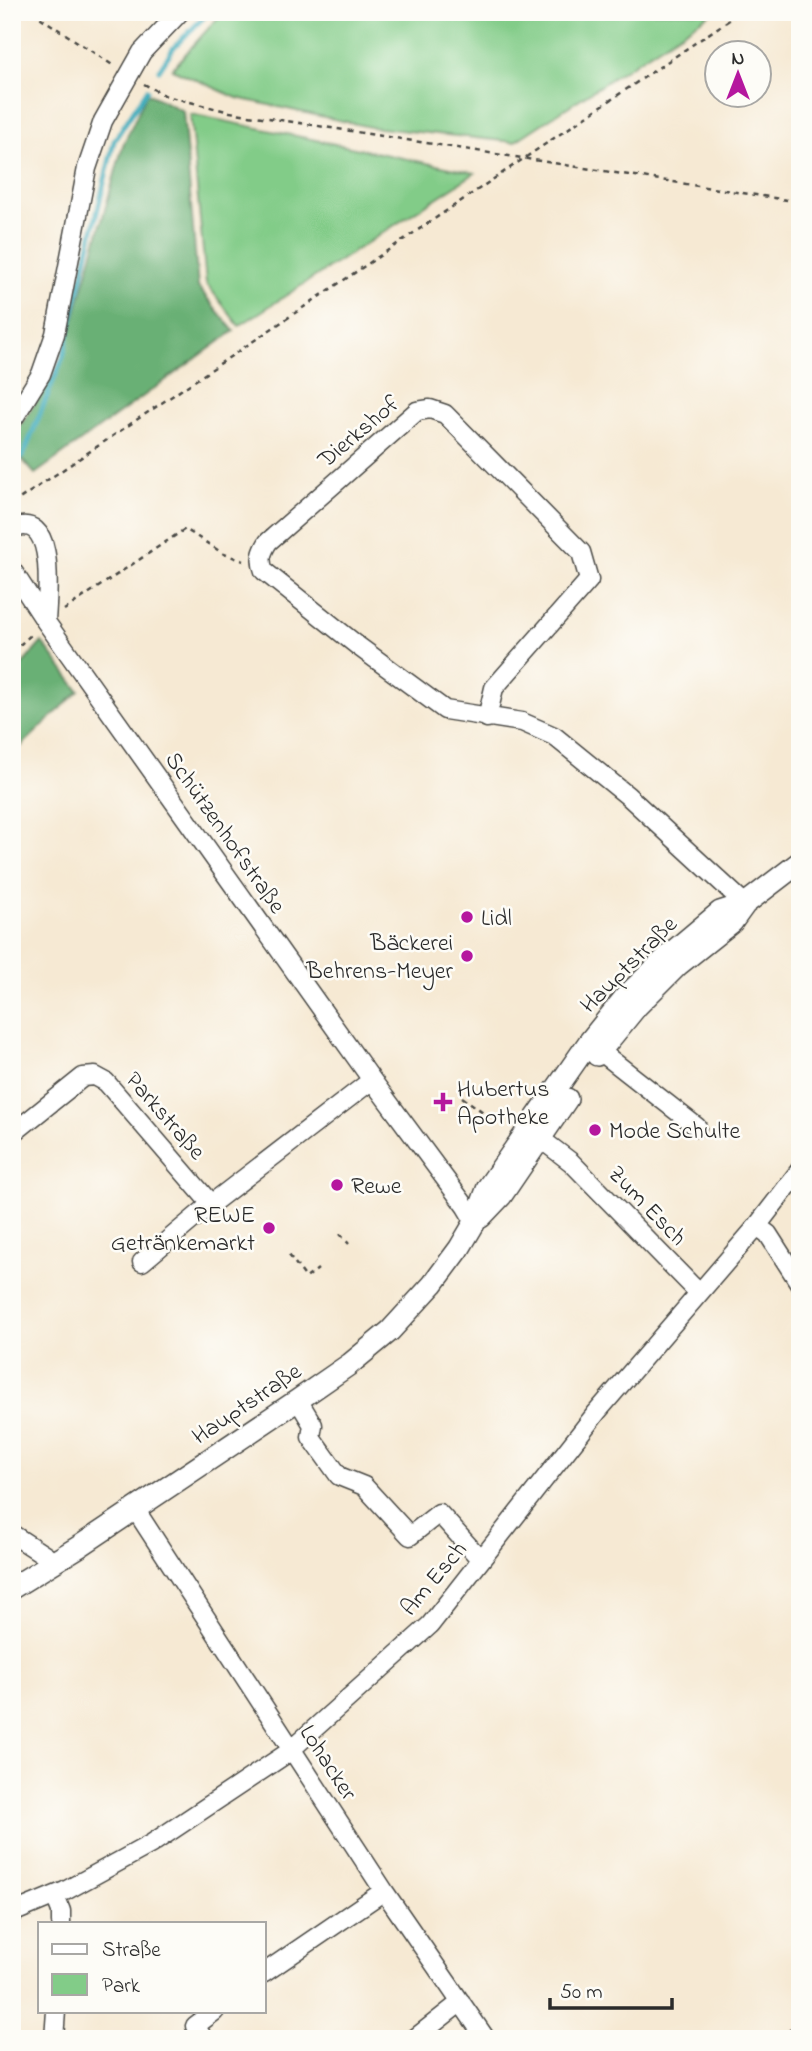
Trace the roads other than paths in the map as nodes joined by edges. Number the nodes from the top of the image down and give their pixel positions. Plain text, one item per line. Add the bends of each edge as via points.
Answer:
1 (180, 12) edge
2 (12, 421) edge
3 (12, 530) edge
4 (12, 570) edge
5 (46, 622) junction
6 (487, 718) junction
7 (800, 862) edge
8 (746, 904) junction
9 (594, 1046) junction
10 (372, 1080) junction
11 (697, 1127) dead end
12 (535, 1133) junction
13 (12, 1134) edge
14 (800, 1170) edge
15 (211, 1204) junction
16 (475, 1223) junction
17 (757, 1226) junction
18 (142, 1262) dead end
19 (800, 1284) edge
20 (698, 1292) junction
21 (298, 1399) junction
22 (135, 1509) junction
23 (12, 1534) edge
24 (481, 1560) junction
25 (51, 1564) junction
26 (12, 1588) edge
27 (292, 1750) junction
28 (384, 1891) junction
29 (55, 1896) junction
30 (12, 1913) edge
31 (61, 1922) edge
32 (266, 1972) edge
33 (461, 2001) junction
34 (56, 2012) edge
35 (214, 2012) edge
36 (800, 2033) edge
37 (54, 2039) edge
38 (204, 2039) edge
39 (414, 2039) edge
40 (486, 2039) edge
41 (794, 2039) edge

1 - 2 street via 142,52 103,121 87,168 52,344 41,374
3 - 5 street via 30,526 39,532 47,563
4 - 5 street, Schützenhofstraße
5 - 10 street, Schützenhofstraße
6 - 6 street, Dierkshof via 445,710 279,583 261,563 268,542 417,411 445,414 582,552 589,580 494,688
6 - 8 street via 522,722 554,736 628,796
7 - 8 main road, Hauptstraße
8 - 9 main road, Hauptstraße via 732,922 678,965
9 - 11 street
9 - 12 main road, Hauptstraße
10 - 15 street
10 - 16 street, Schützenhofstraße
12 - 16 main road, Hauptstraße via 501,1196
12 - 20 street, Zum Esch via 571,1161
13 - 15 street, Parkstraße via 83,1077 95,1076 106,1082
14 - 17 street, Am Esch
15 - 18 street
16 - 21 main road, Hauptstraße via 433,1284 390,1331
17 - 19 street via 768,1234
17 - 20 street, Am Esch
20 - 24 street, Am Esch
21 - 22 main road, Hauptstraße
21 - 24 street via 313,1425 312,1437 339,1476 364,1486 410,1536 439,1513
22 - 25 main road, Hauptstraße
22 - 27 street, Lohacker
23 - 25 street
24 - 27 street, Am Esch via 430,1625
25 - 26 main road, Hauptstraße
27 - 28 street, Lohacker
27 - 29 street, Am Esch via 151,1844
28 - 32 street
28 - 33 street, Lohacker
29 - 30 street, Am Esch
29 - 31 street
33 - 39 street
33 - 40 street, Lohacker
34 - 37 street
35 - 38 street via 195,2026
36 - 41 street

